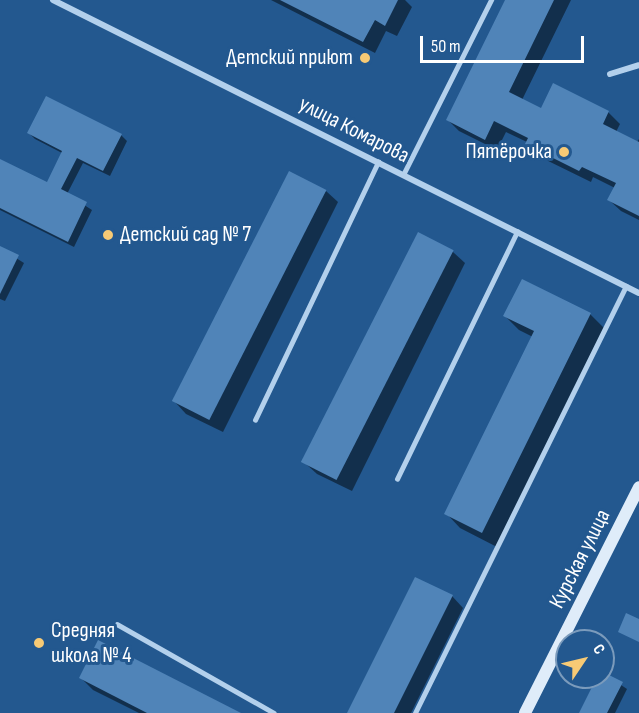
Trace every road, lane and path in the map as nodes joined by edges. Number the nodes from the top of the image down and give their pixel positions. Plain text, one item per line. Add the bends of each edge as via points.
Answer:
1 (53, 0) edge
2 (491, 0) edge
3 (639, 65) edge
4 (610, 75) dead end
5 (378, 162) junction
6 (403, 175) junction
7 (517, 232) junction
8 (626, 286) junction
9 (639, 293) edge
10 (255, 420) dead end
11 (397, 479) dead end
12 (639, 487) edge
13 (117, 624) dead end
14 (274, 713) edge
15 (415, 713) edge
16 (525, 713) edge

1 - 5 street, улица Комарова
2 - 6 lane
3 - 4 street
5 - 6 street, улица Комарова
5 - 10 lane
6 - 7 street, улица Комарова
7 - 8 street, улица Комарова
7 - 11 lane
8 - 9 street, улица Комарова
8 - 15 lane
12 - 16 main road, Курская улица
13 - 14 lane

